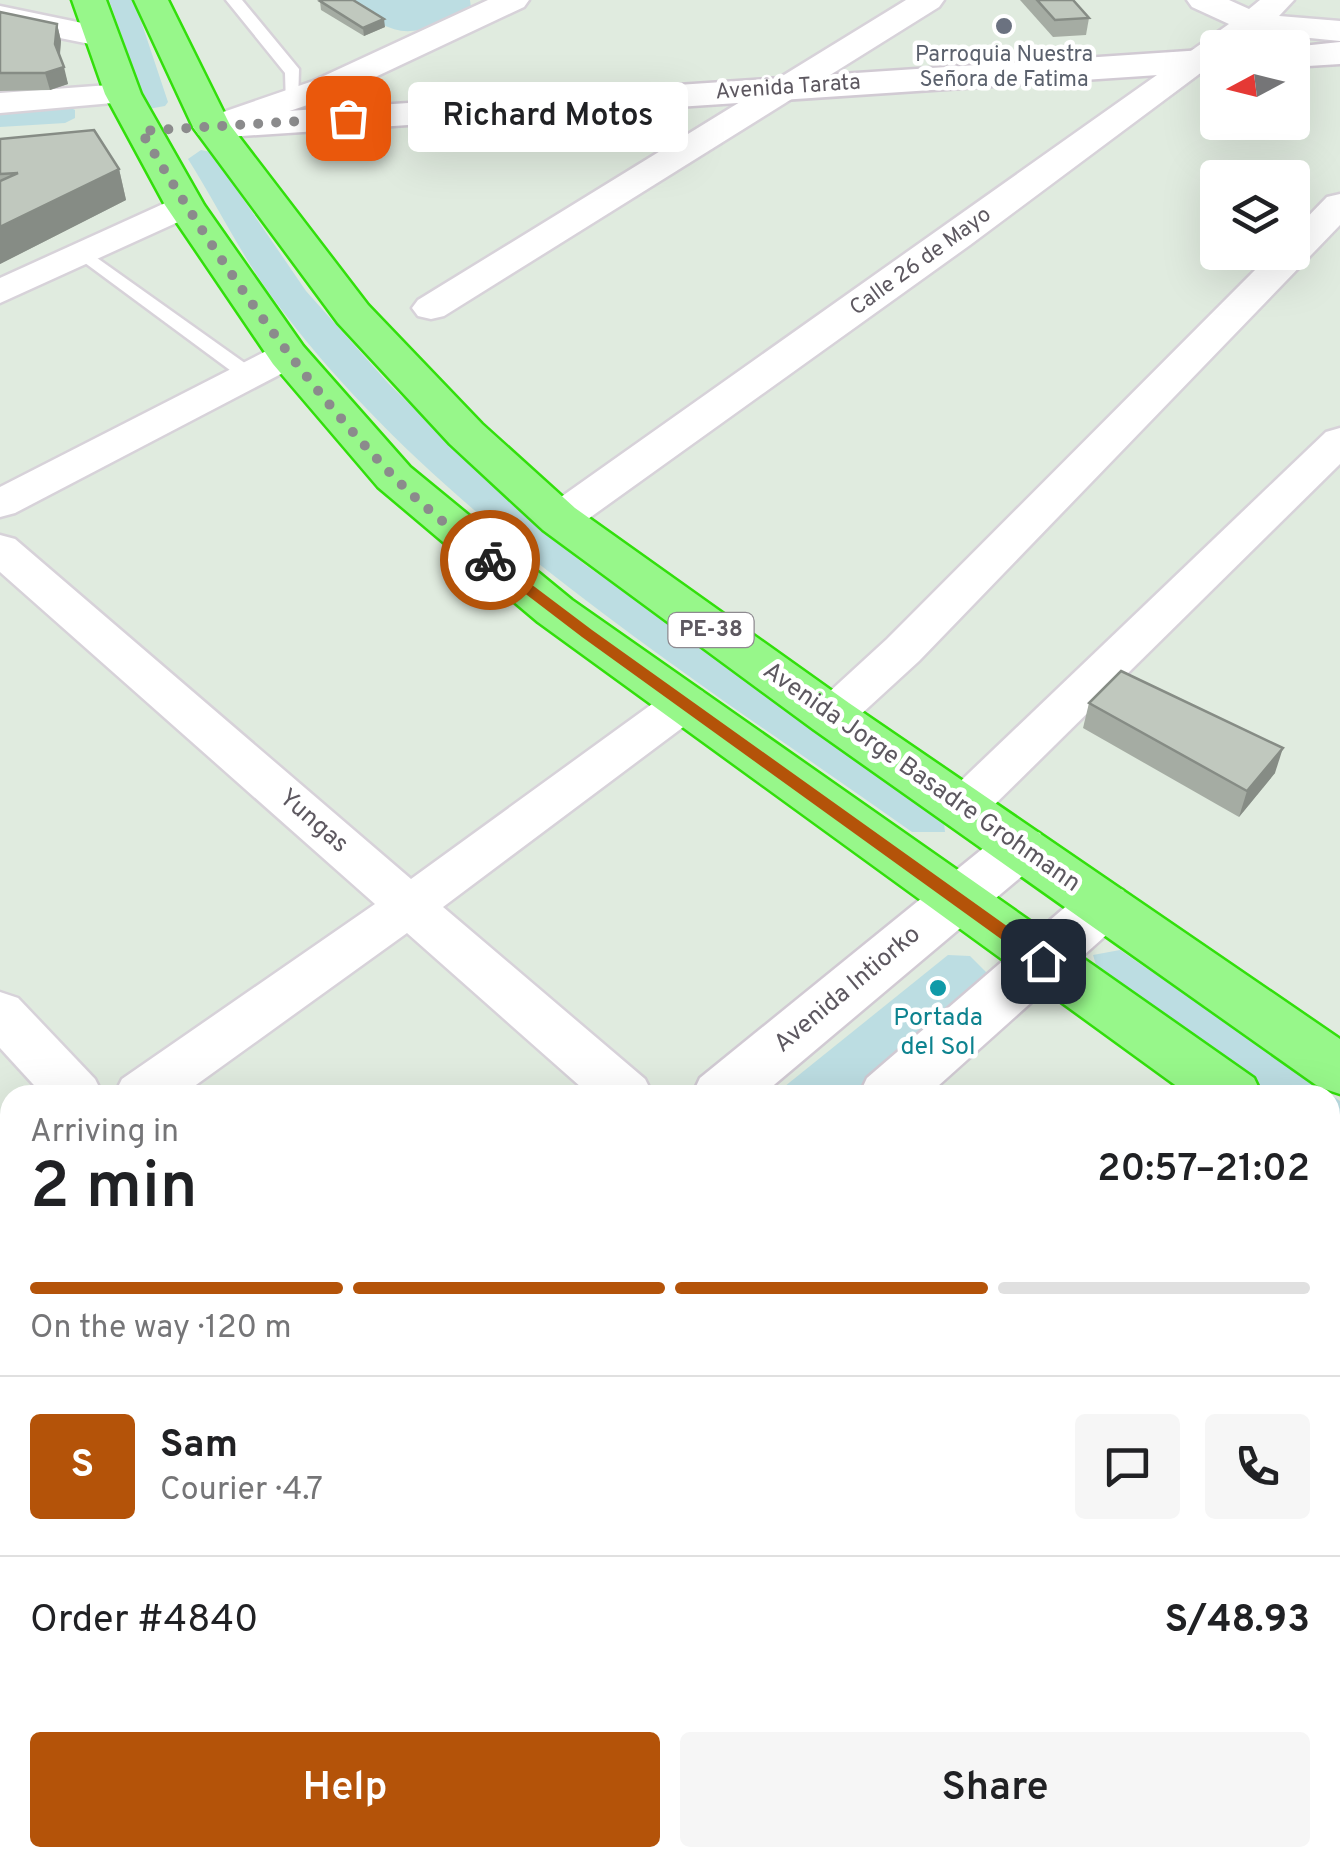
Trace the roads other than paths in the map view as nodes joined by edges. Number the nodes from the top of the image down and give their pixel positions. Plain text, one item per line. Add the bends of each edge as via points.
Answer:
1 (89, 0) edge
2 (152, 0) edge
3 (928, 0) edge
4 (1203, 0) edge
5 (241, 2) edge
6 (499, 2) edge
7 (1265, 12) edge
8 (0, 16) edge
9 (1243, 30) edge
10 (1340, 31) edge
11 (100, 36) junction
12 (1340, 53) edge
13 (1310, 55) edge
14 (1200, 61) edge
15 (1200, 65) edge
16 (791, 88) junction
17 (123, 94) junction
18 (292, 100) junction
19 (0, 103) edge
20 (212, 127) junction
21 (123, 132) junction
22 (185, 205) junction
23 (1340, 205) edge
24 (84, 253) junction
25 (0, 292) edge
26 (431, 308) dead end
27 (268, 365) junction
28 (1340, 441) edge
29 (0, 504) edge
30 (560, 519) junction
31 (0, 549) edge
32 (686, 702) junction
33 (831, 716) junction
34 (963, 807) junction
35 (1021, 847) junction
36 (958, 900) junction
37 (409, 906) junction
38 (1104, 906) junction
39 (1043, 961) junction
40 (0, 1013) edge
41 (1340, 1070) edge
42 (67, 1085) edge
43 (155, 1085) edge
44 (615, 1085) edge
45 (733, 1085) edge
46 (900, 1085) edge
47 (1220, 1085) edge

1 - 11 highway
2 - 20 highway, Avenida Jorge Basadre Grohmann
3 - 16 street
4 - 7 street
5 - 18 lane via 294,72
6 - 18 street
7 - 9 street, Calle 26 de Mayo
7 - 10 street
8 - 11 street
11 - 17 highway
12 - 13 street
14 - 16 street, Avenida Tarata
15 - 30 street, Calle 26 de Mayo
16 - 20 street, Avenida Tarata
16 - 26 street
17 - 19 street
17 - 21 highway
18 - 20 street
20 - 21 highway, Avenida Tarata
20 - 30 highway, Avenida Jorge Basadre Grohmann / PE-38 via 353,314 466,434
21 - 22 highway, PE-38
22 - 24 street
22 - 27 highway, PE-38
23 - 33 street
24 - 25 street
24 - 27 lane
27 - 29 street
27 - 32 highway, PE-38 via 443,521
28 - 34 street
30 - 33 highway, Avenida Jorge Basadre Grohmann / PE-38
31 - 37 street, Yungas
32 - 36 highway, PE-38
32 - 37 street
33 - 34 highway, Avenida Jorge Basadre Grohmann / PE-38
34 - 35 highway, Avenida Jorge Basadre Grohmann / PE-38
35 - 36 street, Avenida Intiorko
35 - 38 highway, Avenida Jorge Basadre Grohmann / PE-38
36 - 39 highway, PE-38
36 - 45 street, Avenida Intiorko
37 - 43 street
37 - 44 street, Yungas
38 - 39 street
38 - 41 highway, Avenida Jorge Basadre Grohmann / PE-38
39 - 46 street
39 - 47 highway, PE-38
40 - 42 street

